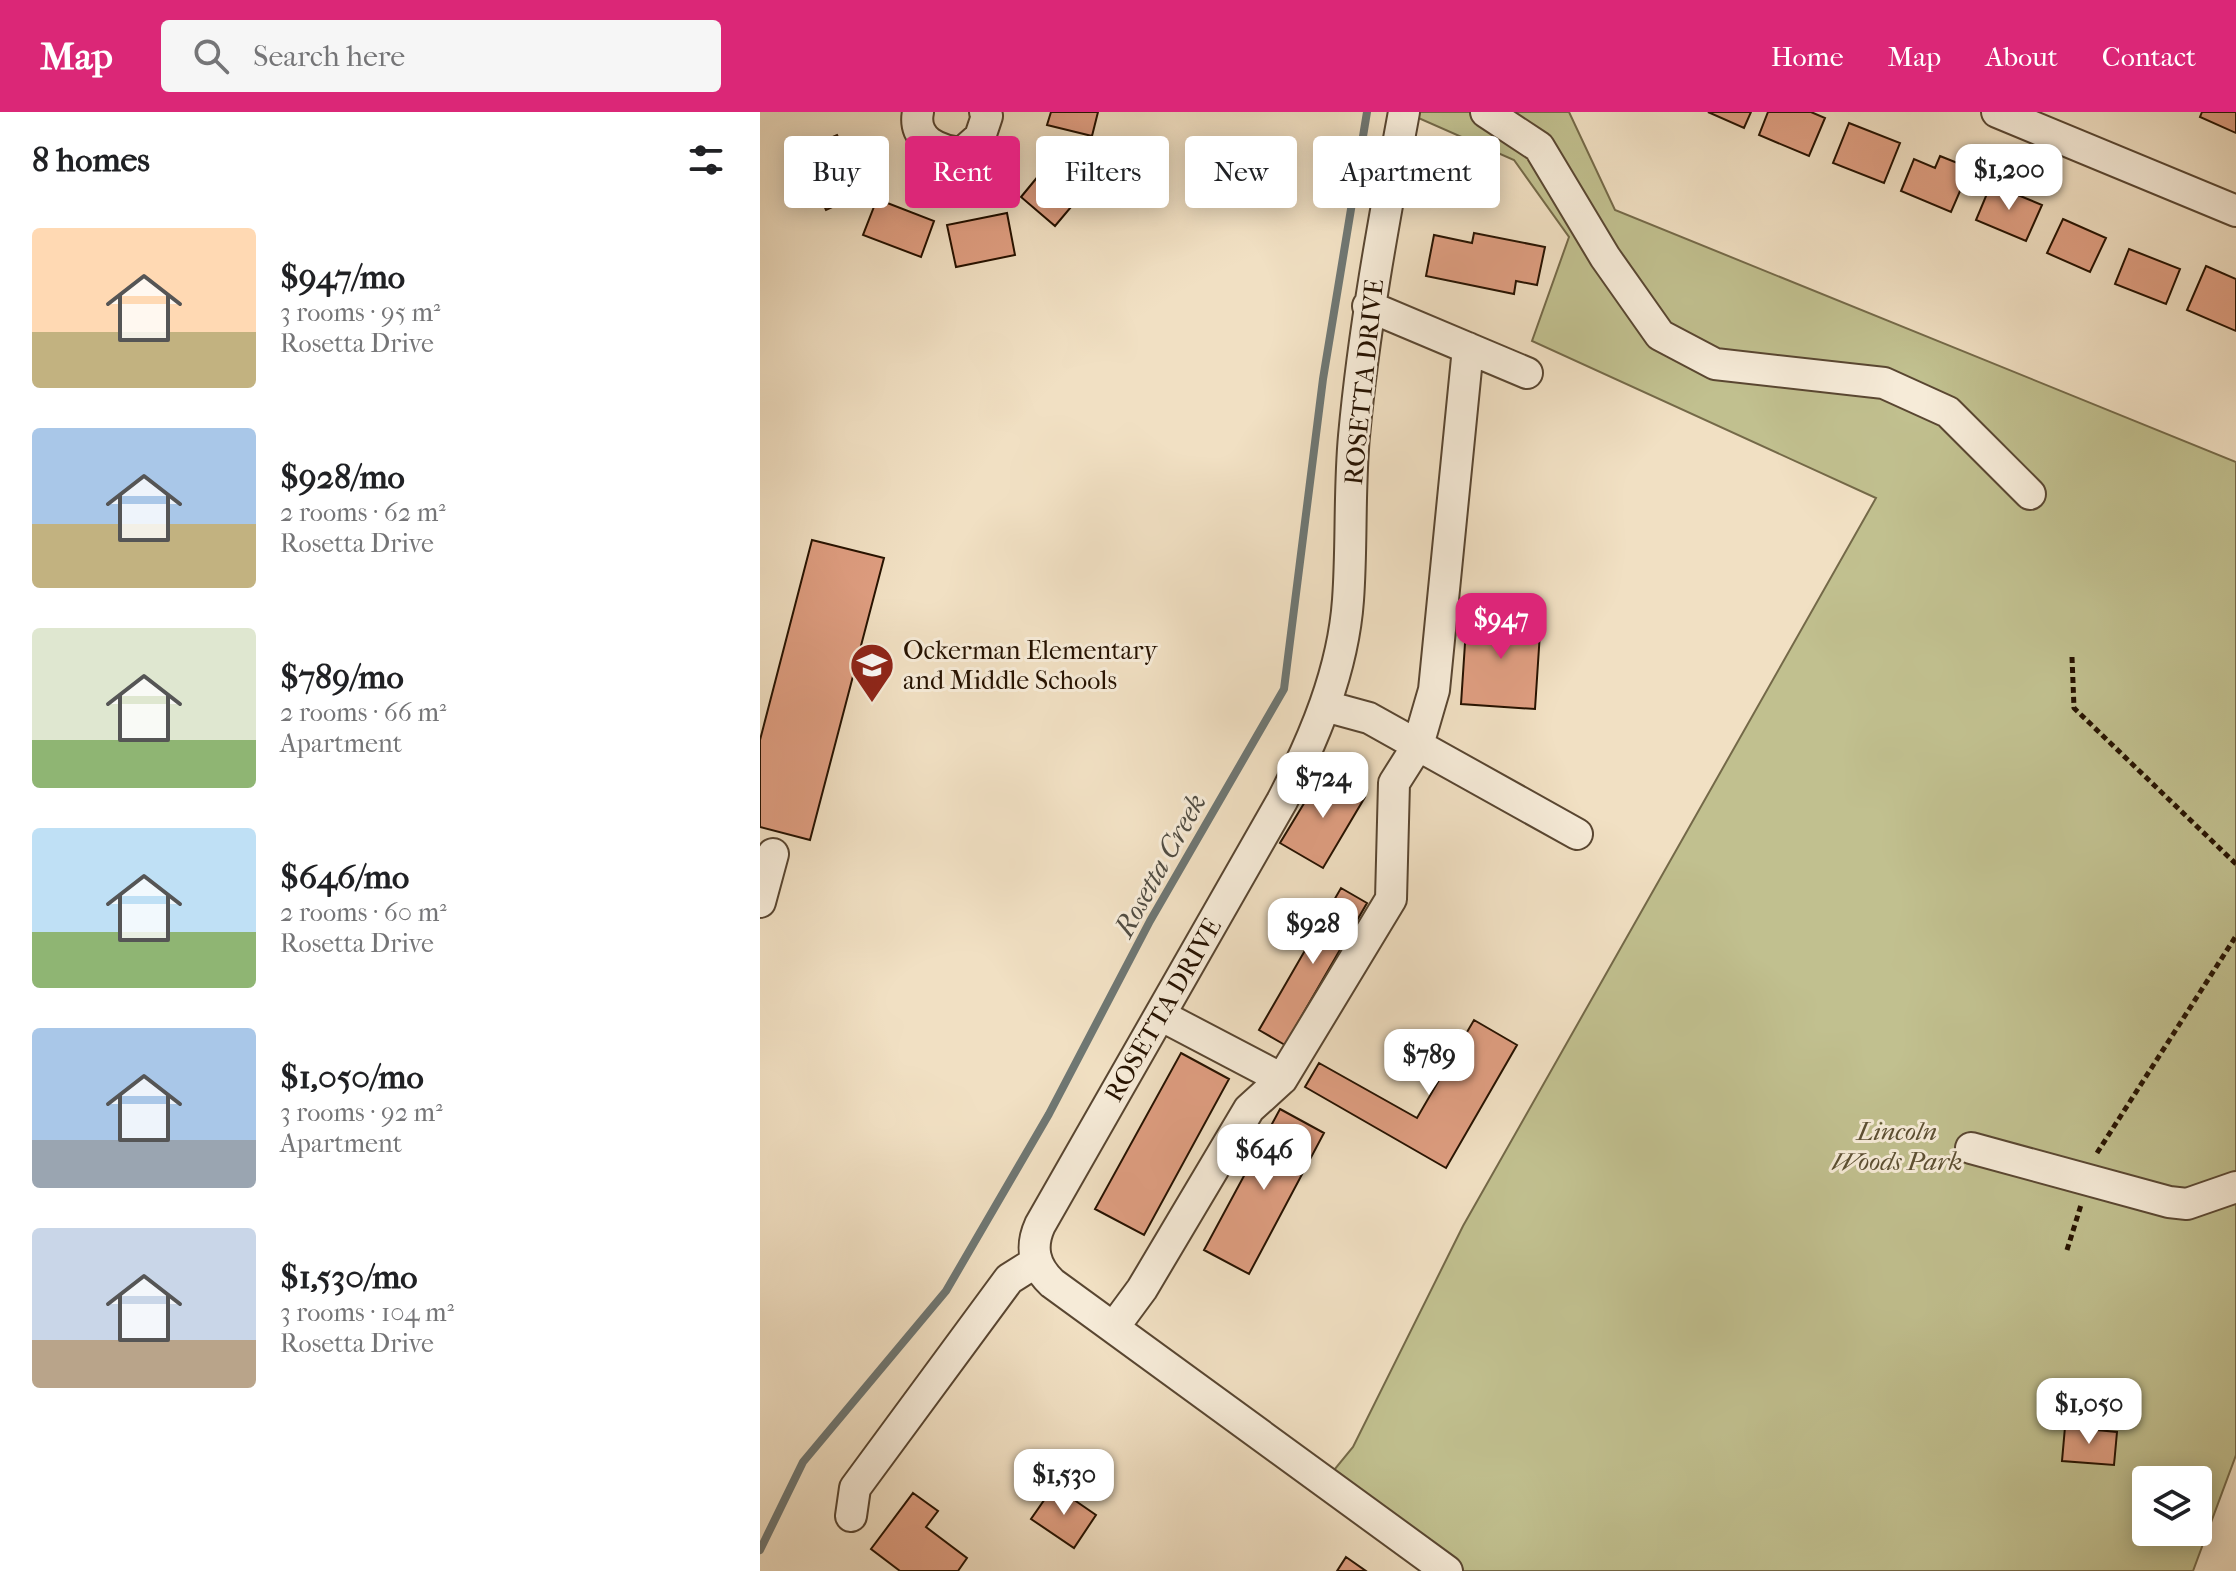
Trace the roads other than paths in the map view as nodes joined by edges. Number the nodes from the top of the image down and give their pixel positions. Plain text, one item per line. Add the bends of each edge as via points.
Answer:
1 (918, 112) edge
2 (985, 112) edge
3 (1404, 112) edge
4 (1486, 112) edge
5 (1997, 112) edge
6 (2236, 211) edge
7 (1368, 306) junction
8 (1468, 348) junction
9 (1527, 373) dead end
10 (2030, 494) dead end
11 (1325, 706) junction
12 (1418, 745) junction
13 (1577, 834) dead end
14 (773, 854) dead end
15 (760, 902) edge
16 (1160, 1015) junction
17 (1282, 1079) junction
18 (1971, 1148) dead end
19 (2236, 1187) edge
20 (1036, 1262) junction
21 (1114, 1327) junction
22 (851, 1516) dead end
23 (1447, 1571) edge

1 - 2 street via 924,138 938,151 962,153 980,137
3 - 7 street, ROSETTA DRIVE
4 - 10 street via 1539,147 1605,257 1660,335 1715,364 1884,383 1948,412
5 - 6 street
7 - 8 street
7 - 11 street, ROSETTA DRIVE via 1353,439 1348,602
8 - 9 street
8 - 12 street via 1434,690
11 - 12 street via 1369,718
11 - 16 street, ROSETTA DRIVE via 1282,801
12 - 13 street
12 - 17 street via 1394,783 1391,899
14 - 15 street
16 - 17 street
16 - 20 street, ROSETTA DRIVE via 1040,1225
17 - 21 street via 1249,1109
18 - 19 street via 2187,1204
20 - 21 street via 1052,1283
20 - 22 street via 1009,1279 855,1488
21 - 23 street

